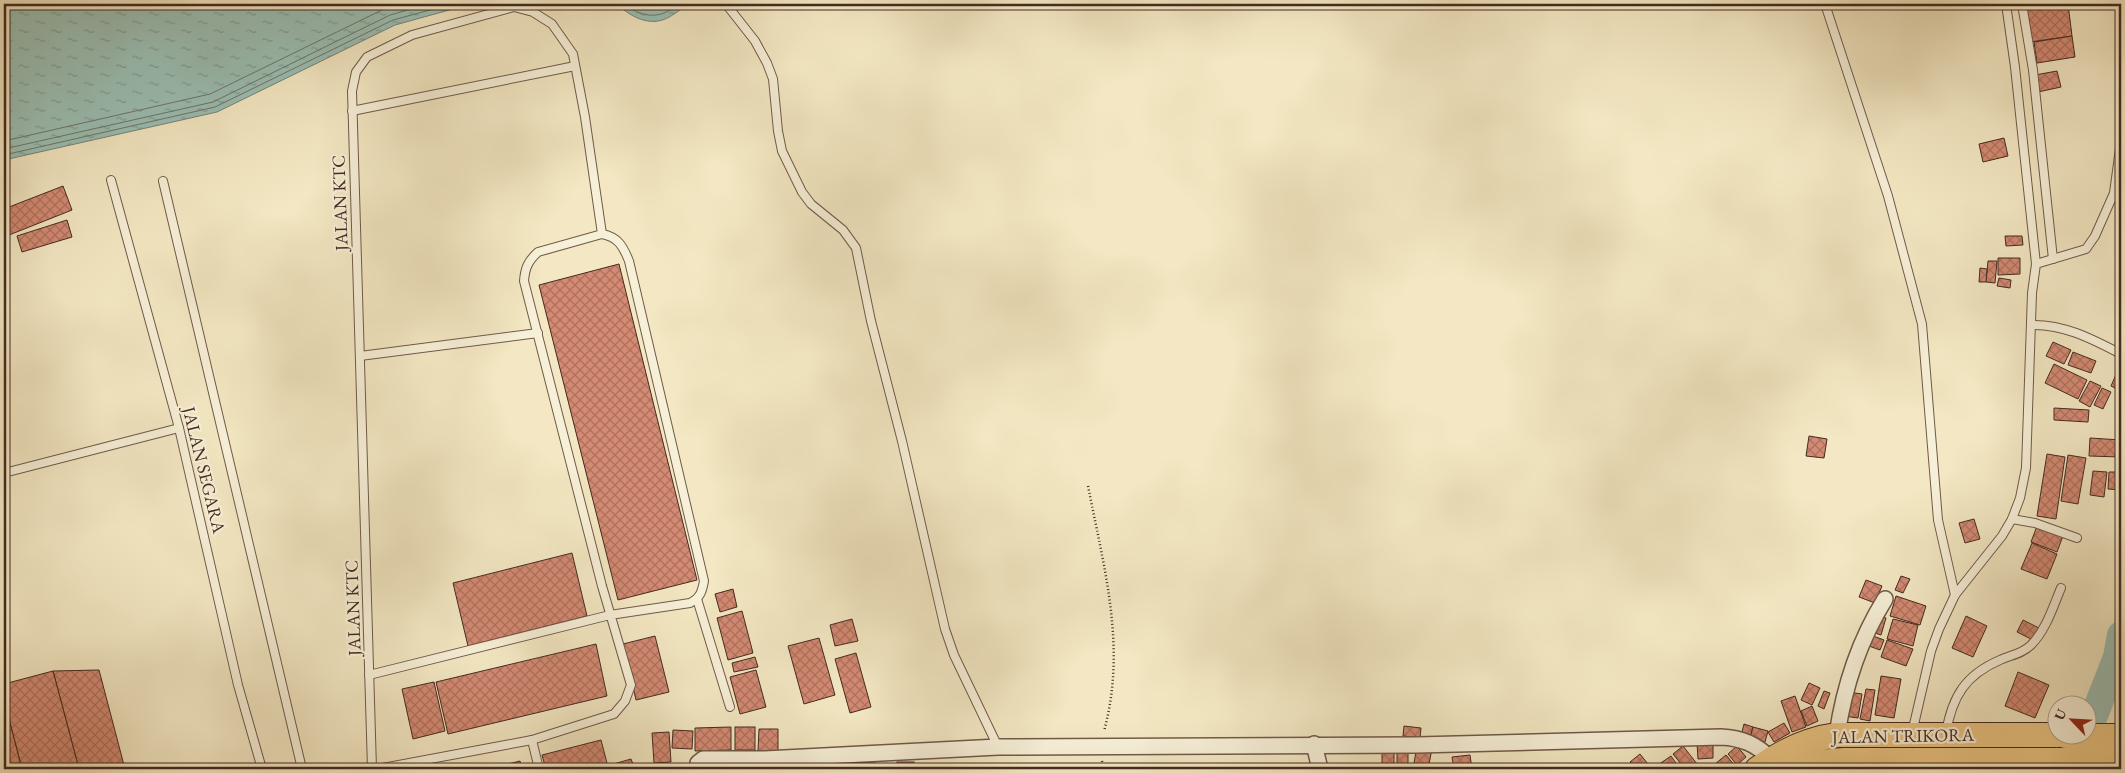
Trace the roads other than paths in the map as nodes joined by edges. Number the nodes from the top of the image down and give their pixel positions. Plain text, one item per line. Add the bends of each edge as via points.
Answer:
1 (726, 4) edge
2 (1825, 4) edge
3 (2006, 4) edge
4 (2022, 4) edge
5 (575, 66) junction
6 (352, 111) junction
7 (2121, 141) edge
8 (111, 180) dead end
9 (163, 182) dead end
10 (602, 234) junction
11 (2053, 259) junction
12 (2036, 264) junction
13 (2031, 325) junction
14 (538, 333) junction
15 (2121, 354) edge
16 (360, 356) junction
17 (179, 428) junction
18 (4, 473) edge
19 (2012, 519) junction
20 (2077, 538) dead end
21 (2061, 588) dead end
22 (1955, 595) junction
23 (697, 599) junction
24 (1885, 599) dead end
25 (610, 616) junction
26 (370, 675) junction
27 (730, 707) dead end
28 (1837, 735) junction
29 (1912, 735) junction
30 (1946, 735) junction
31 (2048, 735) edge
32 (2098, 736) edge
33 (2121, 736) edge
34 (532, 740) junction
35 (1314, 744) junction
36 (998, 747) junction
37 (2121, 760) edge
38 (766, 764) edge
39 (1764, 764) edge
40 (1972, 764) edge
41 (1839, 765) edge
42 (262, 769) edge
43 (302, 769) edge
44 (372, 769) edge
45 (377, 769) edge
46 (539, 769) edge
47 (698, 769) edge
48 (1320, 769) edge
49 (1798, 769) edge

1 - 36 lane via 756,41 768,63 782,151 802,192 811,204 843,230 856,248 945,629
2 - 22 lane via 1888,196 1922,324 1938,520
3 - 12 lane
4 - 11 lane via 2034,79
5 - 6 lane
5 - 6 lane, JALAN KTC via 573,54 552,24 533,12 514,7 412,35 367,57 356,72
5 - 10 lane, JALAN KTC
6 - 16 lane, JALAN KTC
7 - 11 lane via 2114,193 2095,236 2086,249
8 - 17 lane, JALAN SEGARA
9 - 43 lane
10 - 14 lane via 538,252 530,260 524,281
10 - 23 lane via 620,242 629,261 704,581
11 - 12 lane
12 - 13 lane
13 - 15 lane via 2070,330
13 - 19 lane via 2026,468
14 - 16 lane
14 - 25 lane
16 - 26 lane, JALAN KTC
17 - 18 lane
17 - 42 lane, JALAN SEGARA via 238,685
19 - 20 lane via 2035,523
19 - 22 lane
21 - 30 lane via 2044,629 2031,646 1982,669 1967,681 1950,710
22 - 29 lane via 1931,651
23 - 25 lane via 690,604
23 - 27 lane
24 - 28 street via 1857,652 1841,706
25 - 26 lane
25 - 34 lane via 632,685 625,701 614,714
26 - 44 lane, JALAN KTC
28 - 29 main road, JALAN TRIKORA
28 - 39 main road, JALAN TRIKORA via 1805,742
29 - 30 main road, JALAN TRIKORA
30 - 31 main road, JALAN TRIKORA
32 - 33 main road
34 - 45 lane
34 - 46 lane
35 - 36 street
35 - 39 street via 1735,738 1758,746
35 - 48 street
36 - 38 street
37 - 40 main road, JALAN TRIKORA via 2014,759
38 - 47 street via 702,759
40 - 41 main road, JALAN TRIKORA
41 - 49 main road, JALAN TRIKORA via 1819,762

